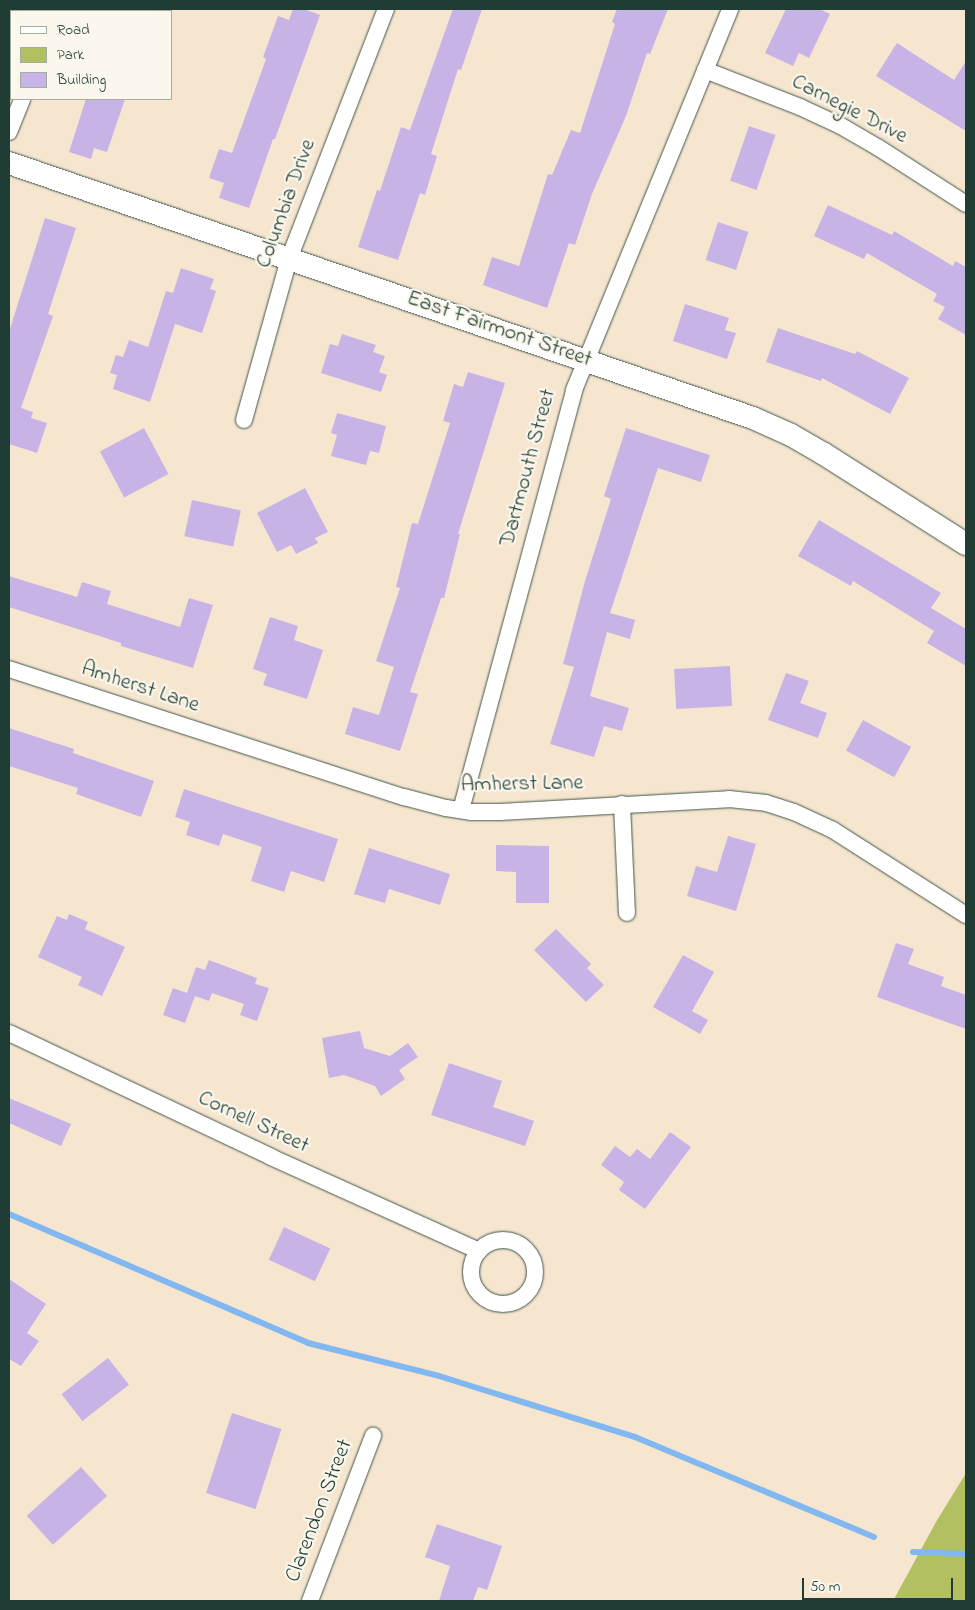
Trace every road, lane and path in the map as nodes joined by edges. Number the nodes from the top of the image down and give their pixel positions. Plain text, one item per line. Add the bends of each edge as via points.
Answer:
1 (386, 9) edge
2 (730, 9) edge
3 (705, 70) junction
4 (22, 100) edge
5 (9, 132) edge
6 (9, 163) edge
7 (966, 204) edge
8 (289, 260) junction
9 (586, 360) junction
10 (244, 420) dead end
11 (966, 544) edge
12 (9, 669) edge
13 (622, 804) junction
14 (461, 810) junction
15 (627, 913) dead end
16 (966, 916) edge
17 (9, 1033) edge
18 (479, 1251) dead end
19 (373, 1436) dead end
20 (310, 1601) edge

1 - 8 street, Columbia Drive
2 - 3 street, Dartmouth Street
3 - 7 street, Carnegie Drive via 841,126
3 - 9 street, Dartmouth Street
4 - 5 street
6 - 8 street, East Fairmont Street
8 - 9 street, East Fairmont Street
8 - 10 street, Columbia Drive
9 - 11 street, East Fairmont Street via 740,412 791,435
9 - 14 street, Dartmouth Street via 570,401
12 - 14 street, Amherst Lane via 404,797
13 - 14 street, Amherst Lane via 500,812
13 - 15 street
13 - 16 street, Amherst Lane via 742,799 786,810 845,837
17 - 18 street, Cornell Street
19 - 20 street, Clarendon Street

